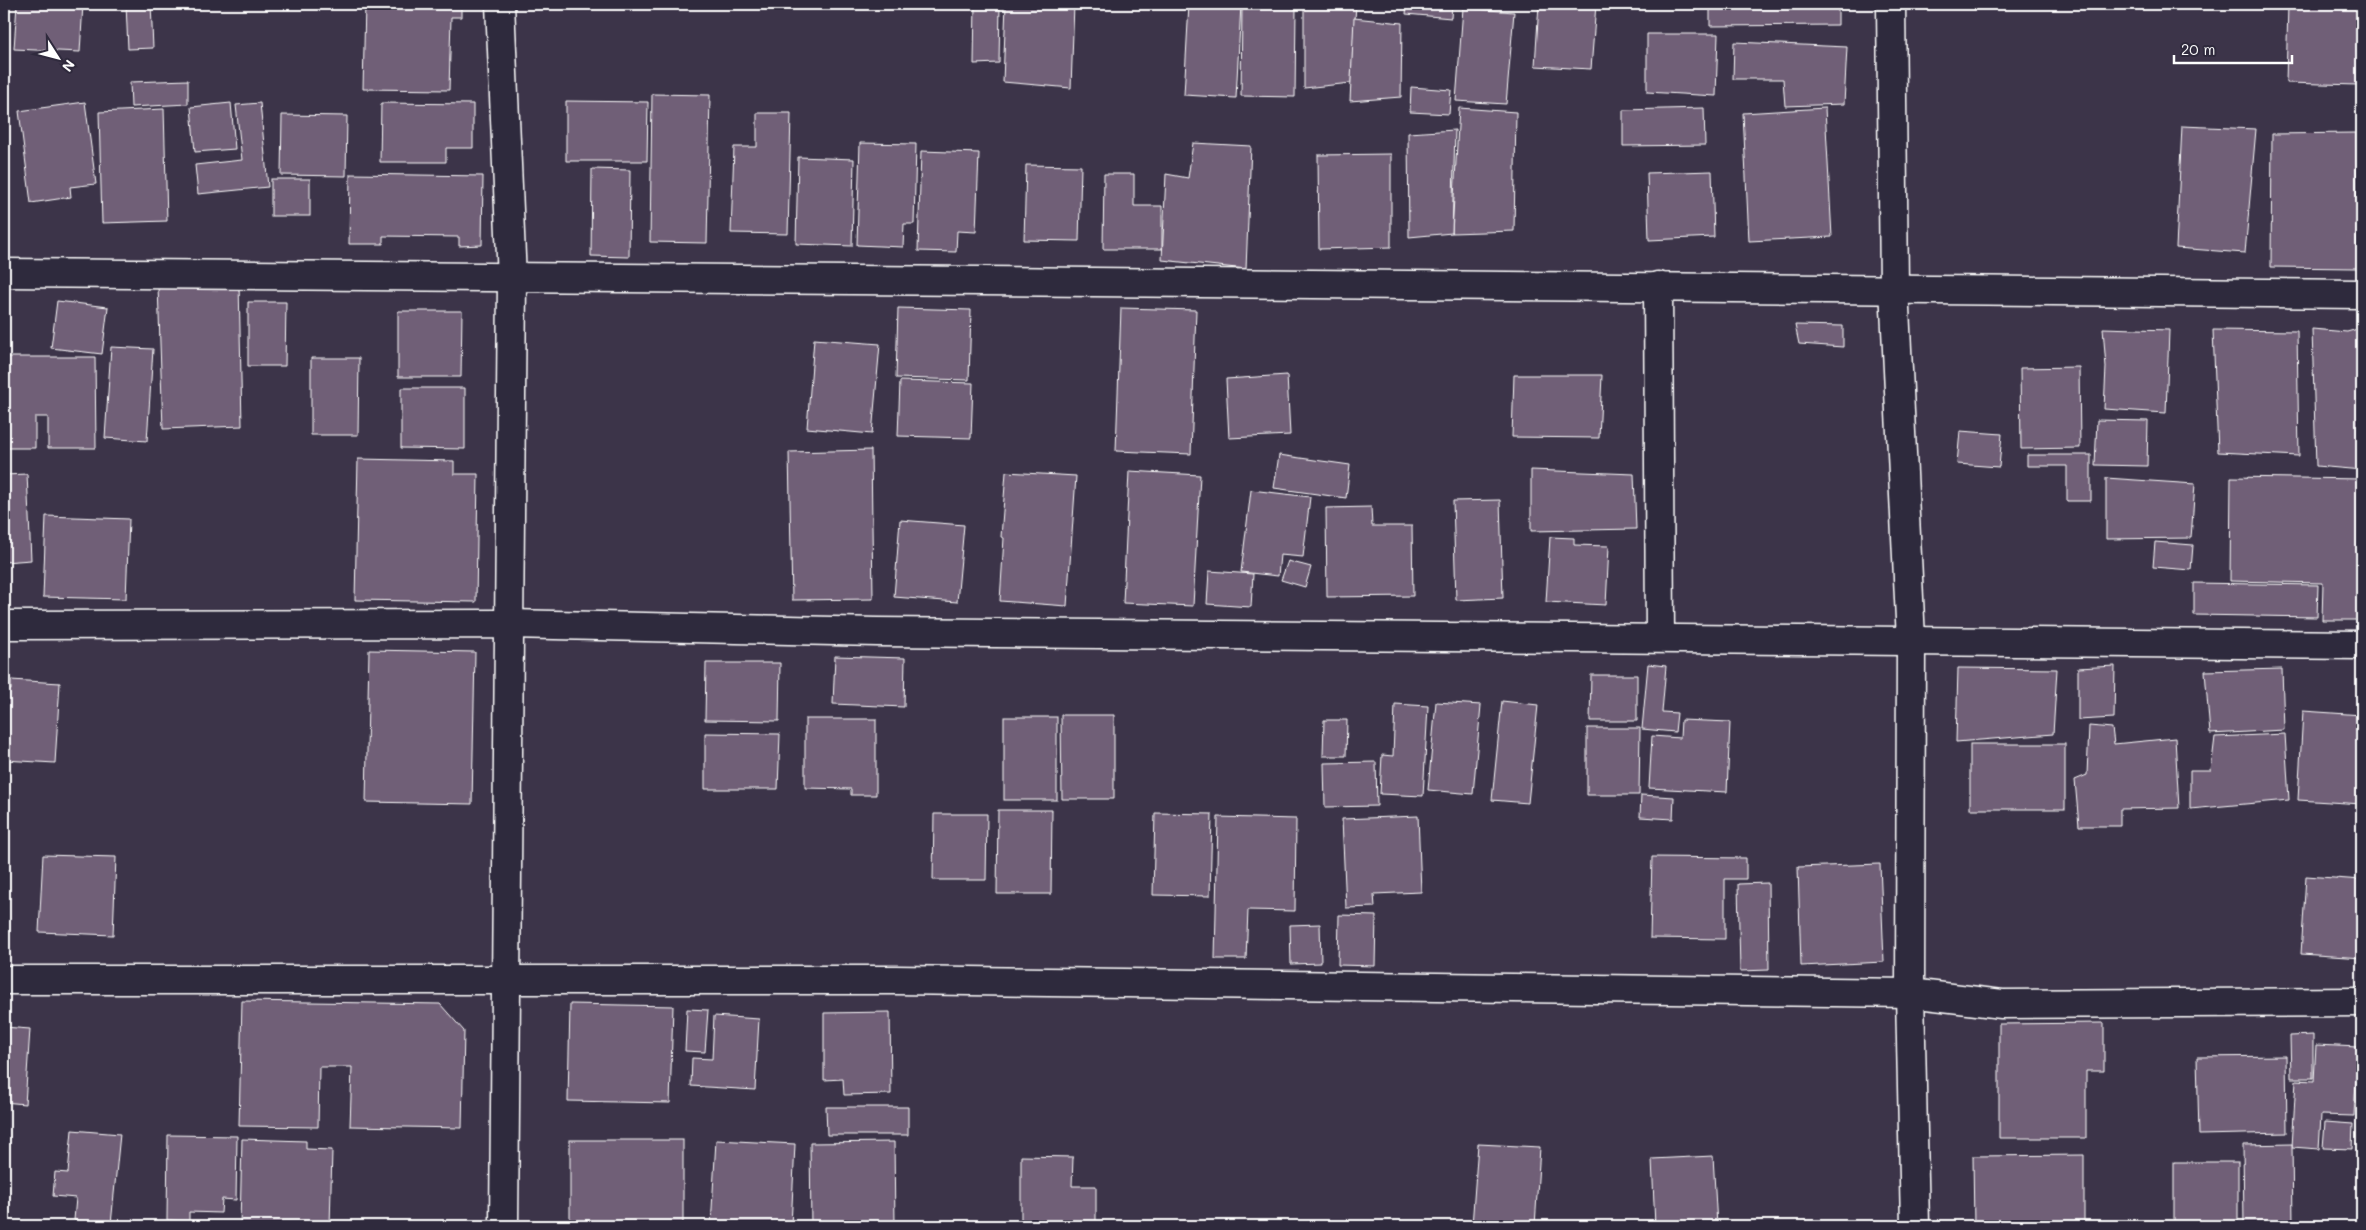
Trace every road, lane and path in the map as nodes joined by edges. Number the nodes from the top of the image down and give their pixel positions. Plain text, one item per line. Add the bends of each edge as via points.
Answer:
1 (500, 4) edge
2 (1891, 4) edge
3 (4, 273) edge
4 (512, 279) junction
5 (1658, 286) junction
6 (1894, 287) junction
7 (2362, 294) edge
8 (509, 624) junction
9 (4, 625) edge
10 (1660, 638) junction
11 (1911, 640) junction
12 (2362, 646) edge
13 (4, 980) edge
14 (507, 981) junction
15 (1910, 993) junction
16 (2362, 1002) edge
17 (504, 1226) edge
18 (1914, 1226) edge

1 - 4 street
2 - 6 street
3 - 4 street
4 - 5 street
4 - 8 street
5 - 6 street
5 - 10 street
6 - 7 street
6 - 11 street
8 - 9 street
8 - 10 street via 877,632
8 - 14 street
10 - 11 street
11 - 12 street
11 - 15 street
13 - 14 street
14 - 15 street via 896,980
14 - 17 street
15 - 16 street via 2002,1004
15 - 18 street

